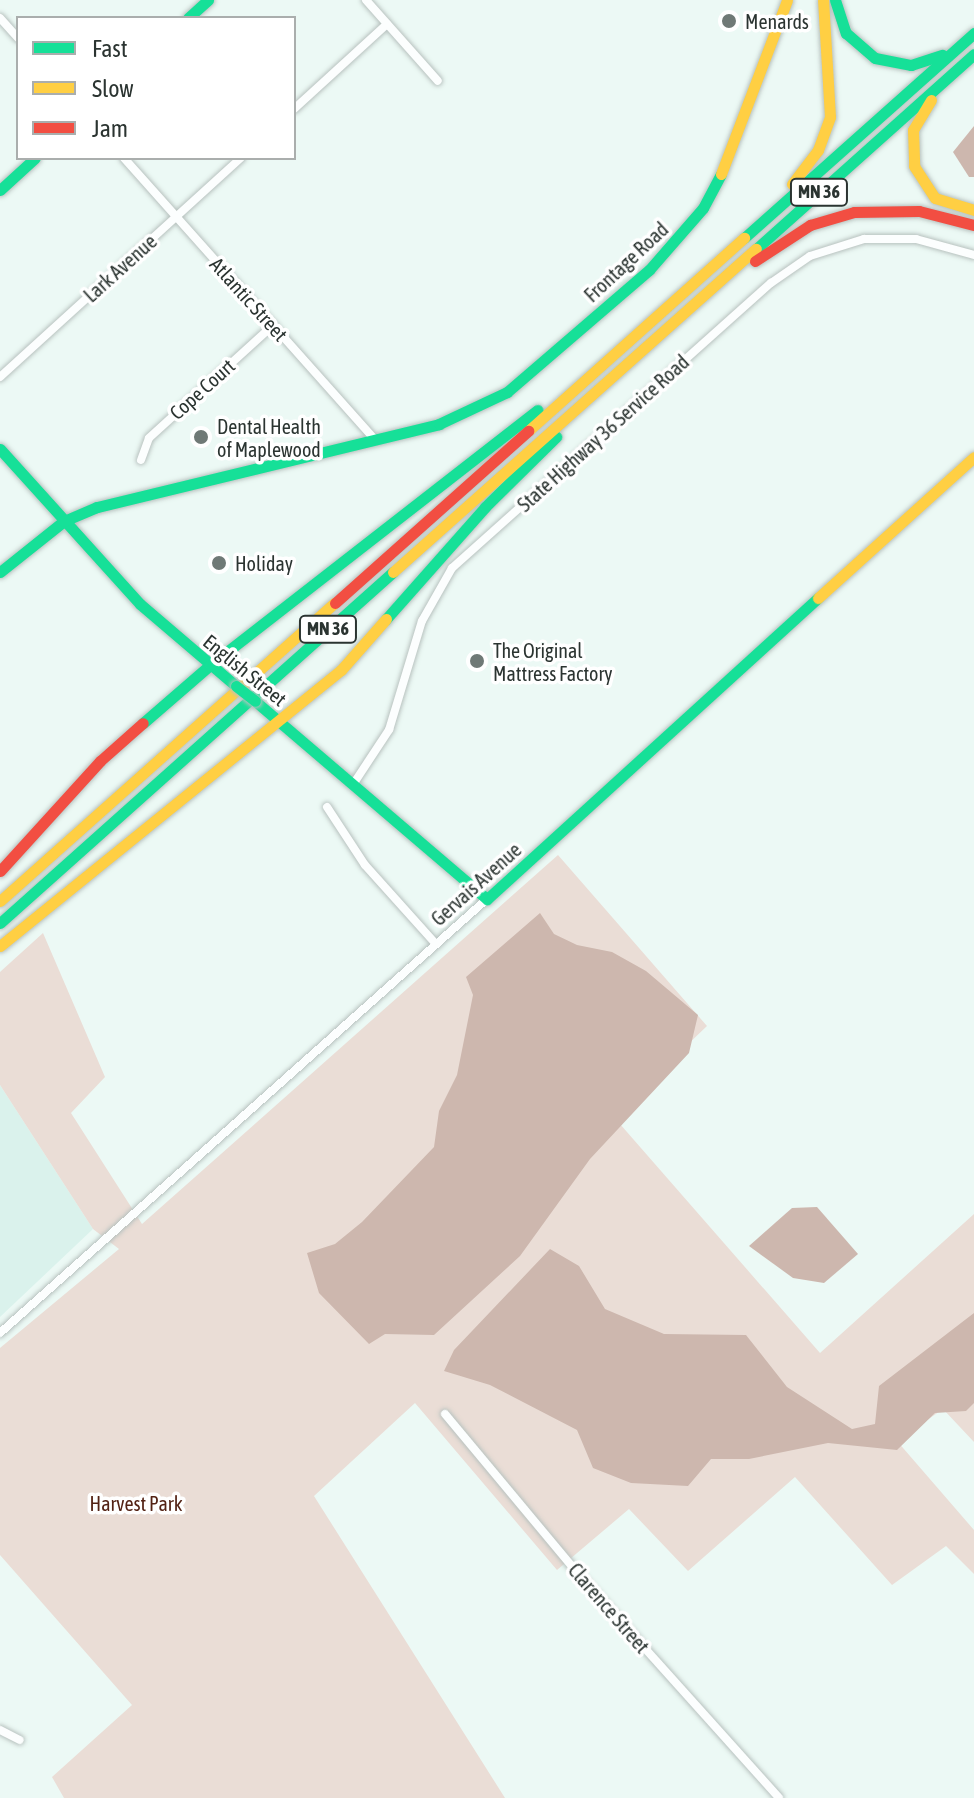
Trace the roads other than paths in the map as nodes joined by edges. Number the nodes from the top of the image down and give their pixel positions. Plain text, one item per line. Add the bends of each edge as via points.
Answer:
1 (208, 0) edge
2 (366, 0) edge
3 (787, 0) edge
4 (823, 0) edge
5 (835, 0) edge
6 (190, 16) edge
7 (0, 18) edge
8 (387, 24) junction
9 (974, 33) edge
10 (16, 36) edge
11 (958, 47) junction
12 (974, 54) edge
13 (963, 63) junction
14 (438, 81) dead end
15 (296, 107) edge
16 (33, 160) edge
17 (126, 160) edge
18 (239, 160) edge
19 (0, 190) edge
20 (974, 210) edge
21 (175, 217) junction
22 (974, 225) edge
23 (743, 238) junction
24 (974, 255) edge
25 (674, 320) junction
26 (273, 325) junction
27 (657, 336) junction
28 (588, 375) junction
29 (0, 377) edge
30 (374, 439) junction
31 (0, 449) edge
32 (974, 457) edge
33 (141, 460) dead end
34 (64, 521) junction
35 (0, 572) edge
36 (210, 665) junction
37 (281, 722) junction
38 (354, 783) junction
39 (327, 807) dead end
40 (0, 871) edge
41 (487, 899) junction
42 (0, 901) edge
43 (0, 923) edge
44 (436, 944) junction
45 (0, 946) edge
46 (0, 1333) edge
47 (445, 1414) dead end
48 (0, 1730) edge
49 (20, 1740) dead end
50 (779, 1798) edge

1 - 6 main road
2 - 8 street
3 - 30 main road, Frontage Road via 725,170 667,252 490,402 447,422
4 - 23 main road via 832,90 825,133 808,165
5 - 11 main road via 846,33 875,58 911,65
7 - 10 street
8 - 14 street
8 - 15 street
9 - 11 main road, MN 36
11 - 23 main road, MN 36
12 - 13 main road, MN 36
13 - 20 main road via 918,119 911,154 918,178 935,198
13 - 25 main road, MN 36
16 - 19 main road
17 - 21 street, Atlantic Street
18 - 21 street, Lark Avenue
21 - 26 street, Atlantic Street
21 - 29 street, Lark Avenue
22 - 25 main road via 898,209 830,218 777,243
23 - 28 main road, MN 36
24 - 38 street, State Highway 36 Service Road via 916,239 864,239 810,256 771,283 452,568 422,621 389,730
25 - 27 main road, MN 36
26 - 30 street, Atlantic Street
26 - 33 street, Cope Court via 149,438
27 - 37 main road via 485,507 357,653
27 - 43 main road, MN 36
28 - 36 main road via 501,435
28 - 42 main road, MN 36
30 - 34 main road, Frontage Road via 123,499
31 - 34 main road, English Street
32 - 41 main road, Gervais Avenue
34 - 35 main road, Frontage Road
34 - 36 main road, English Street via 143,607
36 - 37 main road, English Street, bridge
36 - 40 main road via 100,761
37 - 38 main road, English Street
37 - 45 main road
38 - 41 main road, English Street
39 - 44 street via 365,865
41 - 44 street, Gervais Avenue
44 - 46 street, Gervais Avenue
47 - 50 street, Clarence Street via 580,1576
48 - 49 street

